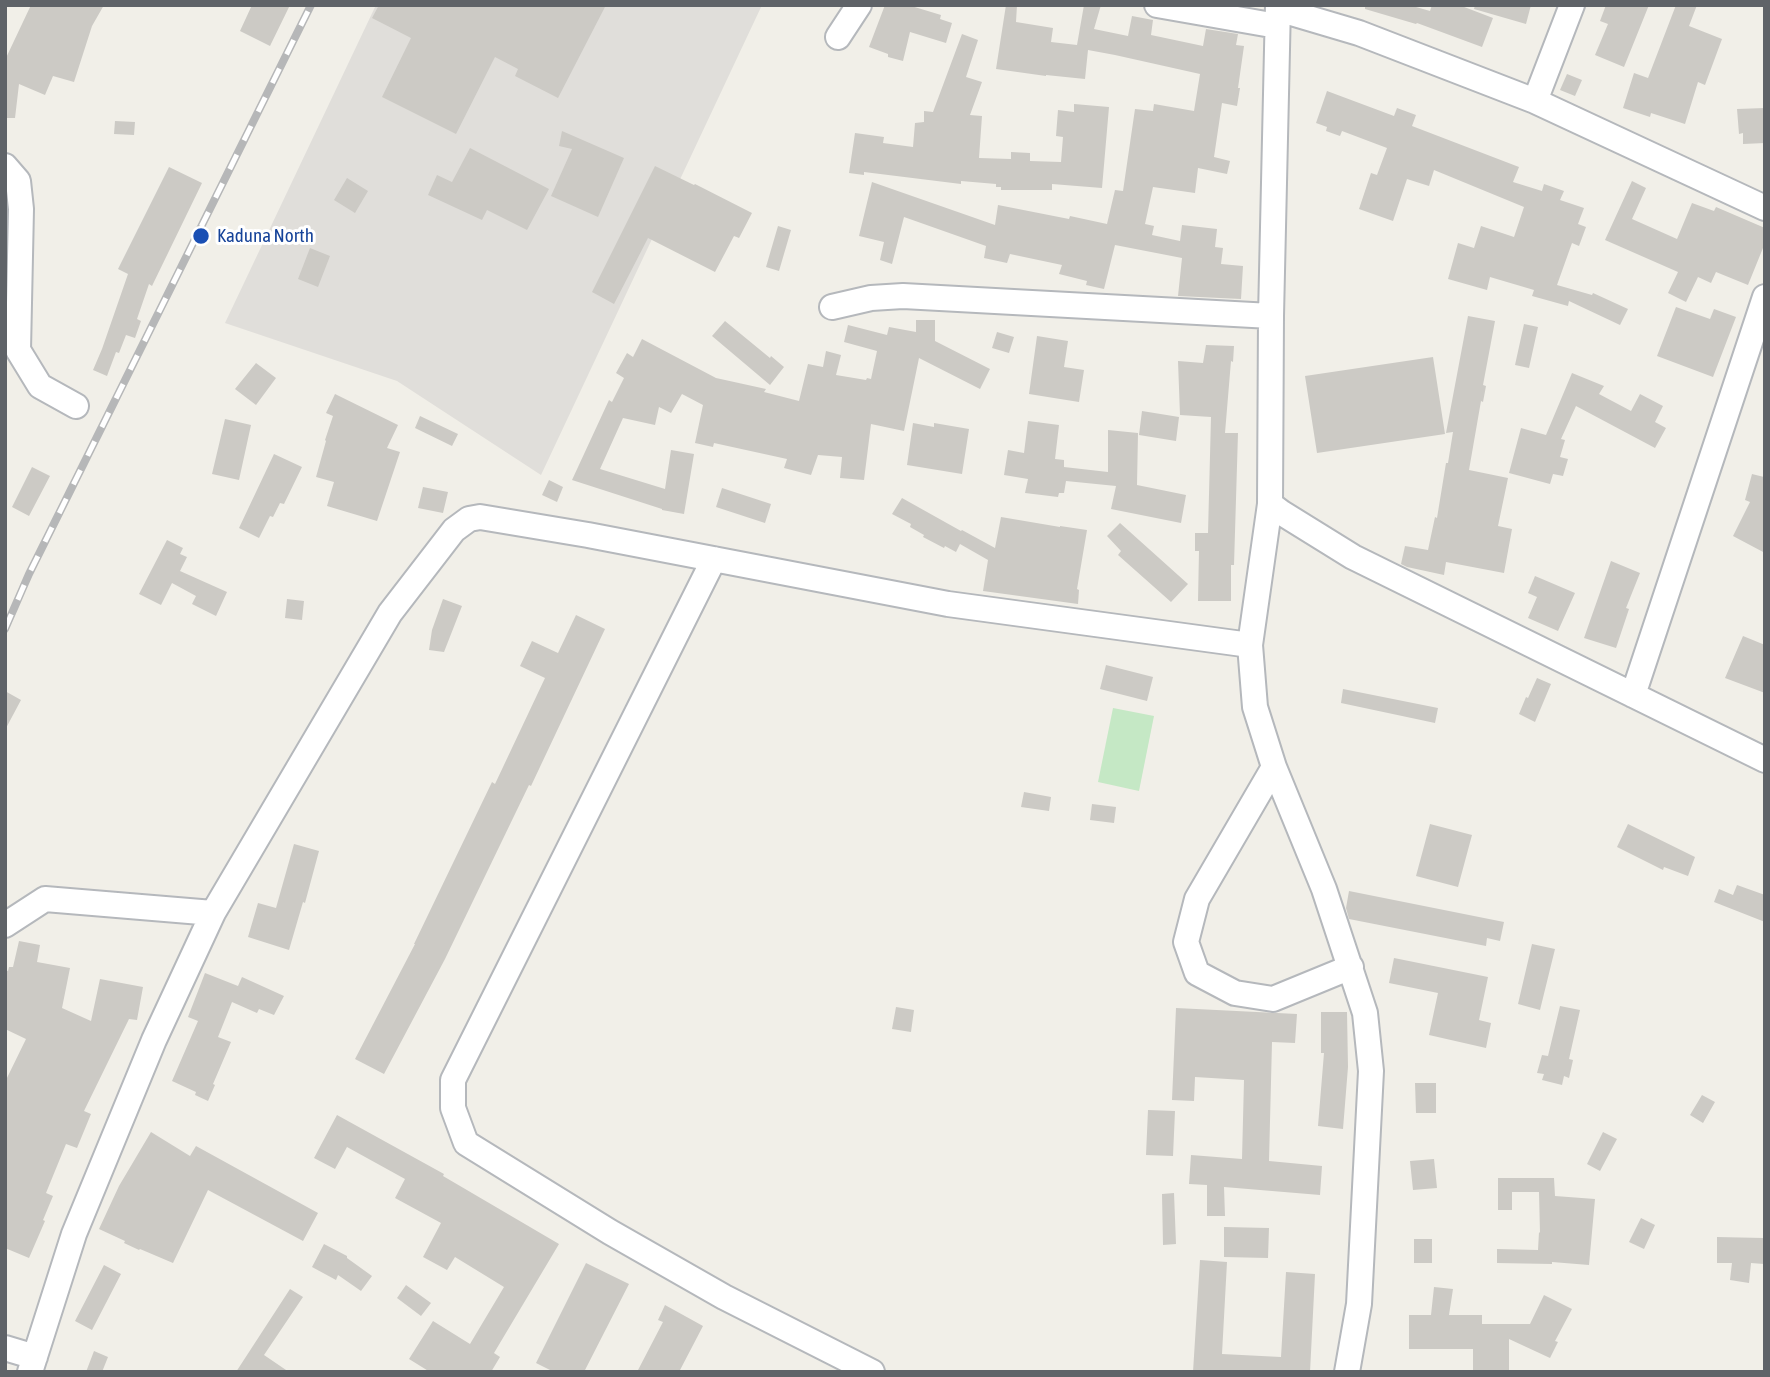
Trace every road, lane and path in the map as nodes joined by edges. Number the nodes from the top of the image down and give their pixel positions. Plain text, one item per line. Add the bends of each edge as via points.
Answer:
1 (859, 5) edge
2 (1157, 5) edge
3 (1572, 5) edge
4 (1278, 14) edge
5 (838, 37) dead end
6 (1535, 101) junction
7 (5, 166) edge
8 (1765, 208) edge
9 (1765, 297) edge
10 (832, 307) dead end
11 (1271, 316) junction
12 (76, 406) dead end
13 (1270, 504) junction
14 (714, 559) junction
15 (1250, 645) junction
16 (1633, 695) junction
17 (1765, 760) edge
18 (1275, 767) junction
19 (213, 913) junction
20 (5, 925) edge
21 (1351, 967) junction
22 (5, 1348) edge
23 (33, 1364) edge
24 (872, 1372) edge
25 (1347, 1372) edge

1 - 5 street
2 - 4 street
3 - 6 street
4 - 6 street via 1359,33
4 - 11 street
6 - 8 street
7 - 12 street via 18,181 21,209 18,350 40,386
9 - 16 street
10 - 11 street via 903,296
11 - 13 street
13 - 15 street
13 - 16 street via 1353,557
14 - 15 street via 948,604
14 - 19 street via 480,517 469,519 454,530 390,612
14 - 24 street via 453,1080 453,1108 466,1143 610,1233
15 - 18 street via 1255,706
16 - 17 street
18 - 21 street
18 - 21 street via 1197,899 1186,942 1197,973 1235,993 1273,999
19 - 20 street via 45,899
19 - 23 street via 154,1040 74,1234
21 - 25 street via 1365,1013 1371,1071 1359,1304
22 - 23 street

